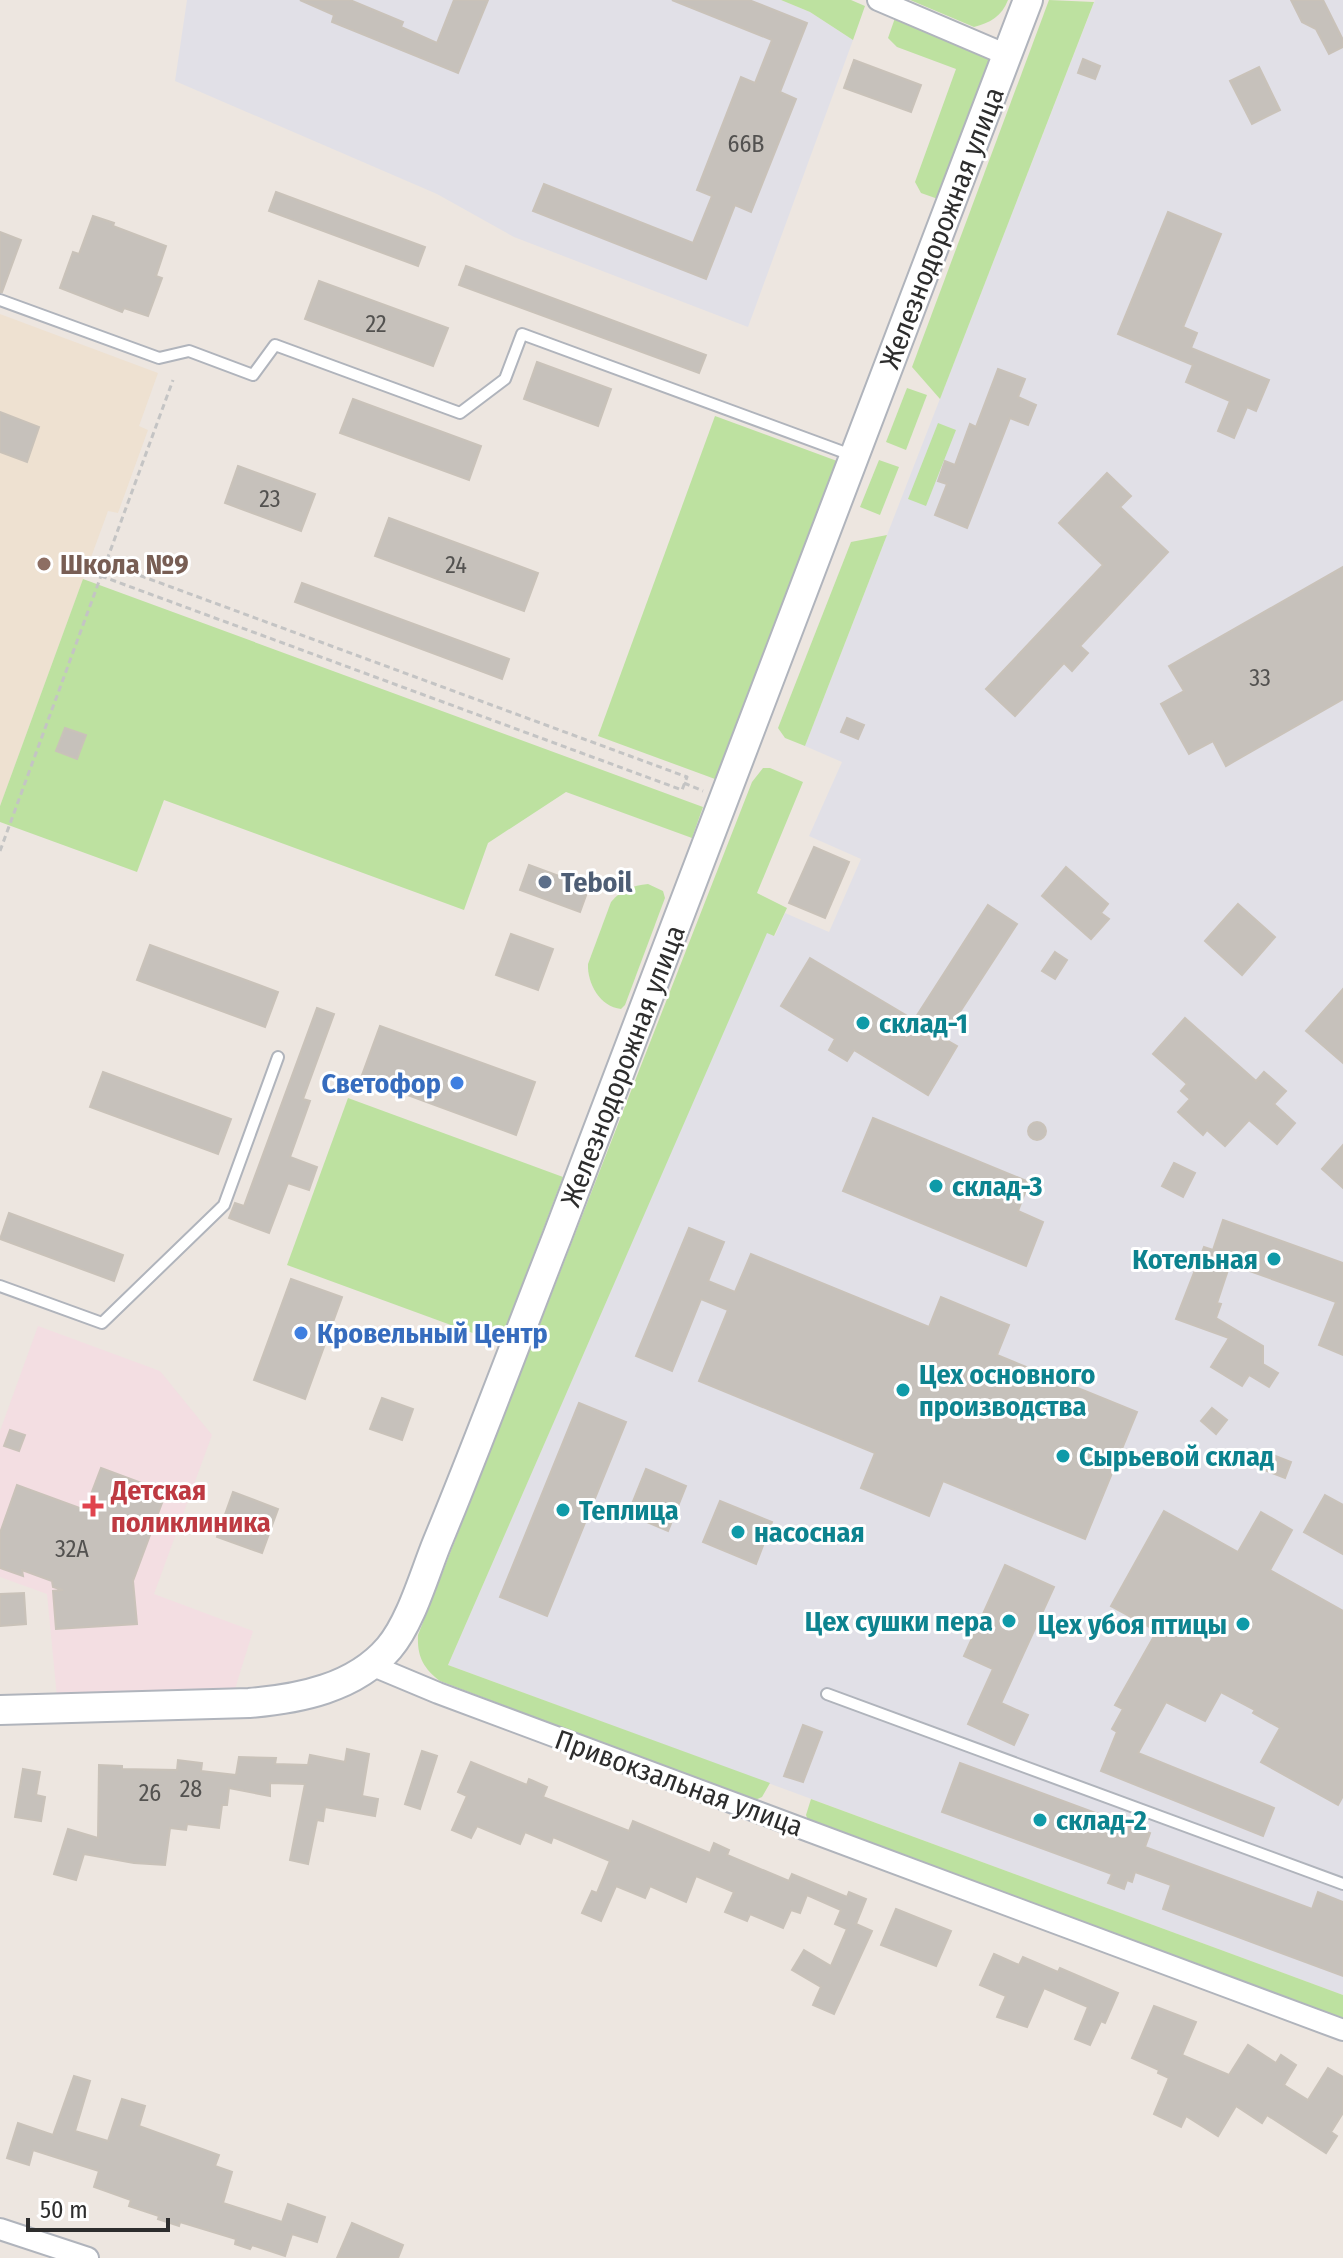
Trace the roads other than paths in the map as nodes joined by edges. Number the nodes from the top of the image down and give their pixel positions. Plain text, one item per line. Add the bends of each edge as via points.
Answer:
1 (878, 0) edge
2 (1028, 0) edge
3 (1007, 55) junction
4 (0, 300) edge
5 (855, 457) junction
6 (278, 1057) dead end
7 (0, 1286) edge
8 (371, 1665) junction
9 (827, 1694) dead end
10 (0, 1710) edge
11 (1343, 1884) edge
12 (1343, 2030) edge
13 (0, 2229) edge
14 (88, 2258) edge

1 - 3 street
2 - 3 main road, Железнодорожная улица
3 - 5 main road, Железнодорожная улица
4 - 5 lane via 159,358 189,351 253,375 275,345 460,413 505,379 522,334
5 - 8 main road, Железнодорожная улица via 457,1495 403,1625
6 - 7 lane via 224,1205 102,1323
8 - 10 main road via 337,1685 266,1702
8 - 12 street, Привокзальная улица
9 - 11 lane
13 - 14 street

